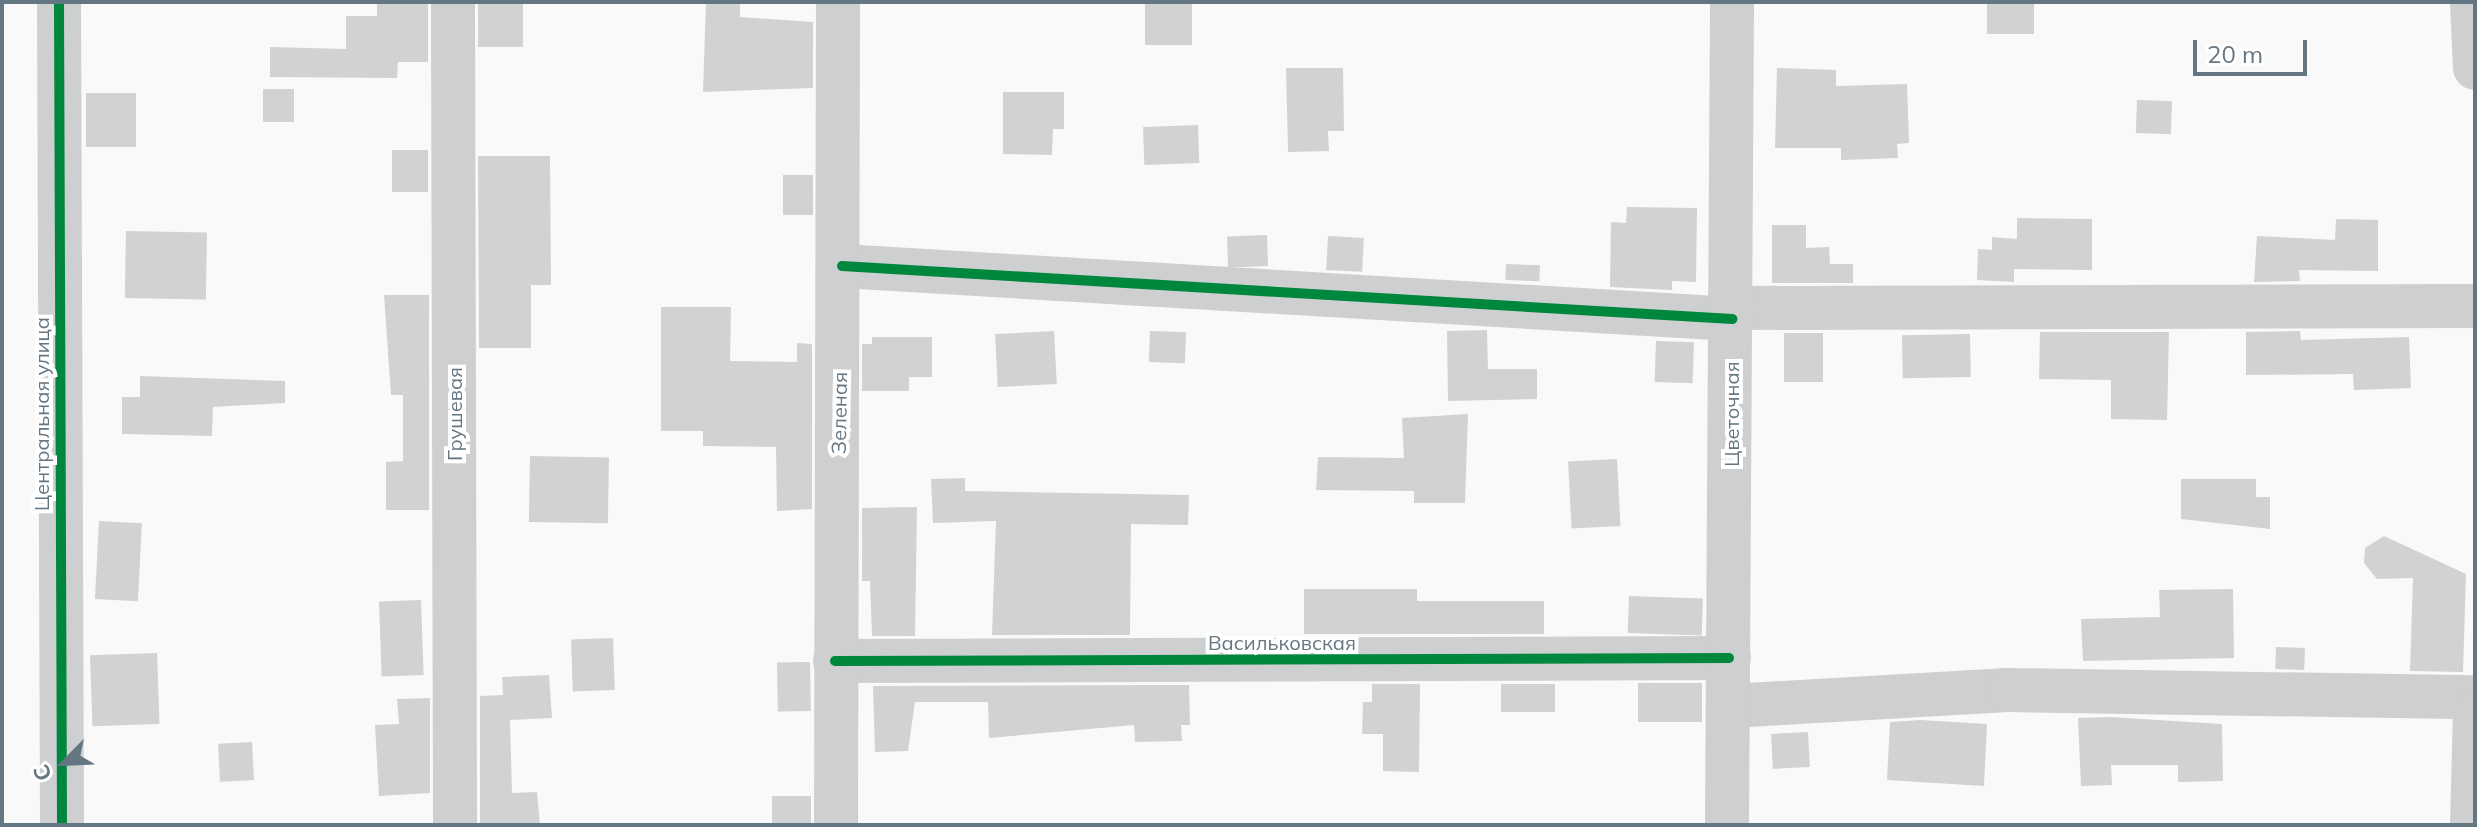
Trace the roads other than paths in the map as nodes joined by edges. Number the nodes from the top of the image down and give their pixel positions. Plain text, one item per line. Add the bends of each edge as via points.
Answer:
1 (59, 2) edge
2 (453, 2) edge
3 (838, 2) edge
4 (1732, 2) edge
5 (2472, 2) edge
6 (2475, 68) edge
7 (842, 266) junction
8 (2475, 306) edge
9 (1732, 314) junction
10 (1729, 658) junction
11 (835, 661) junction
12 (2475, 697) edge
13 (1730, 706) junction
14 (2475, 710) edge
15 (62, 825) edge
16 (455, 825) edge
17 (836, 825) edge
18 (1727, 825) edge
19 (2472, 825) edge

1 - 15 street, Центральная улица
2 - 16 street, Грушевая
3 - 7 street, Зеленая
4 - 9 street, Цветочная
5 - 6 street
7 - 9 street
7 - 11 street, Зеленая
8 - 9 street
9 - 10 street, Цветочная
10 - 11 street, Васильковская
10 - 13 street, Цветочная
11 - 17 street, Зеленая
12 - 13 street via 2008,690
13 - 18 street, Цветочная
14 - 19 street

